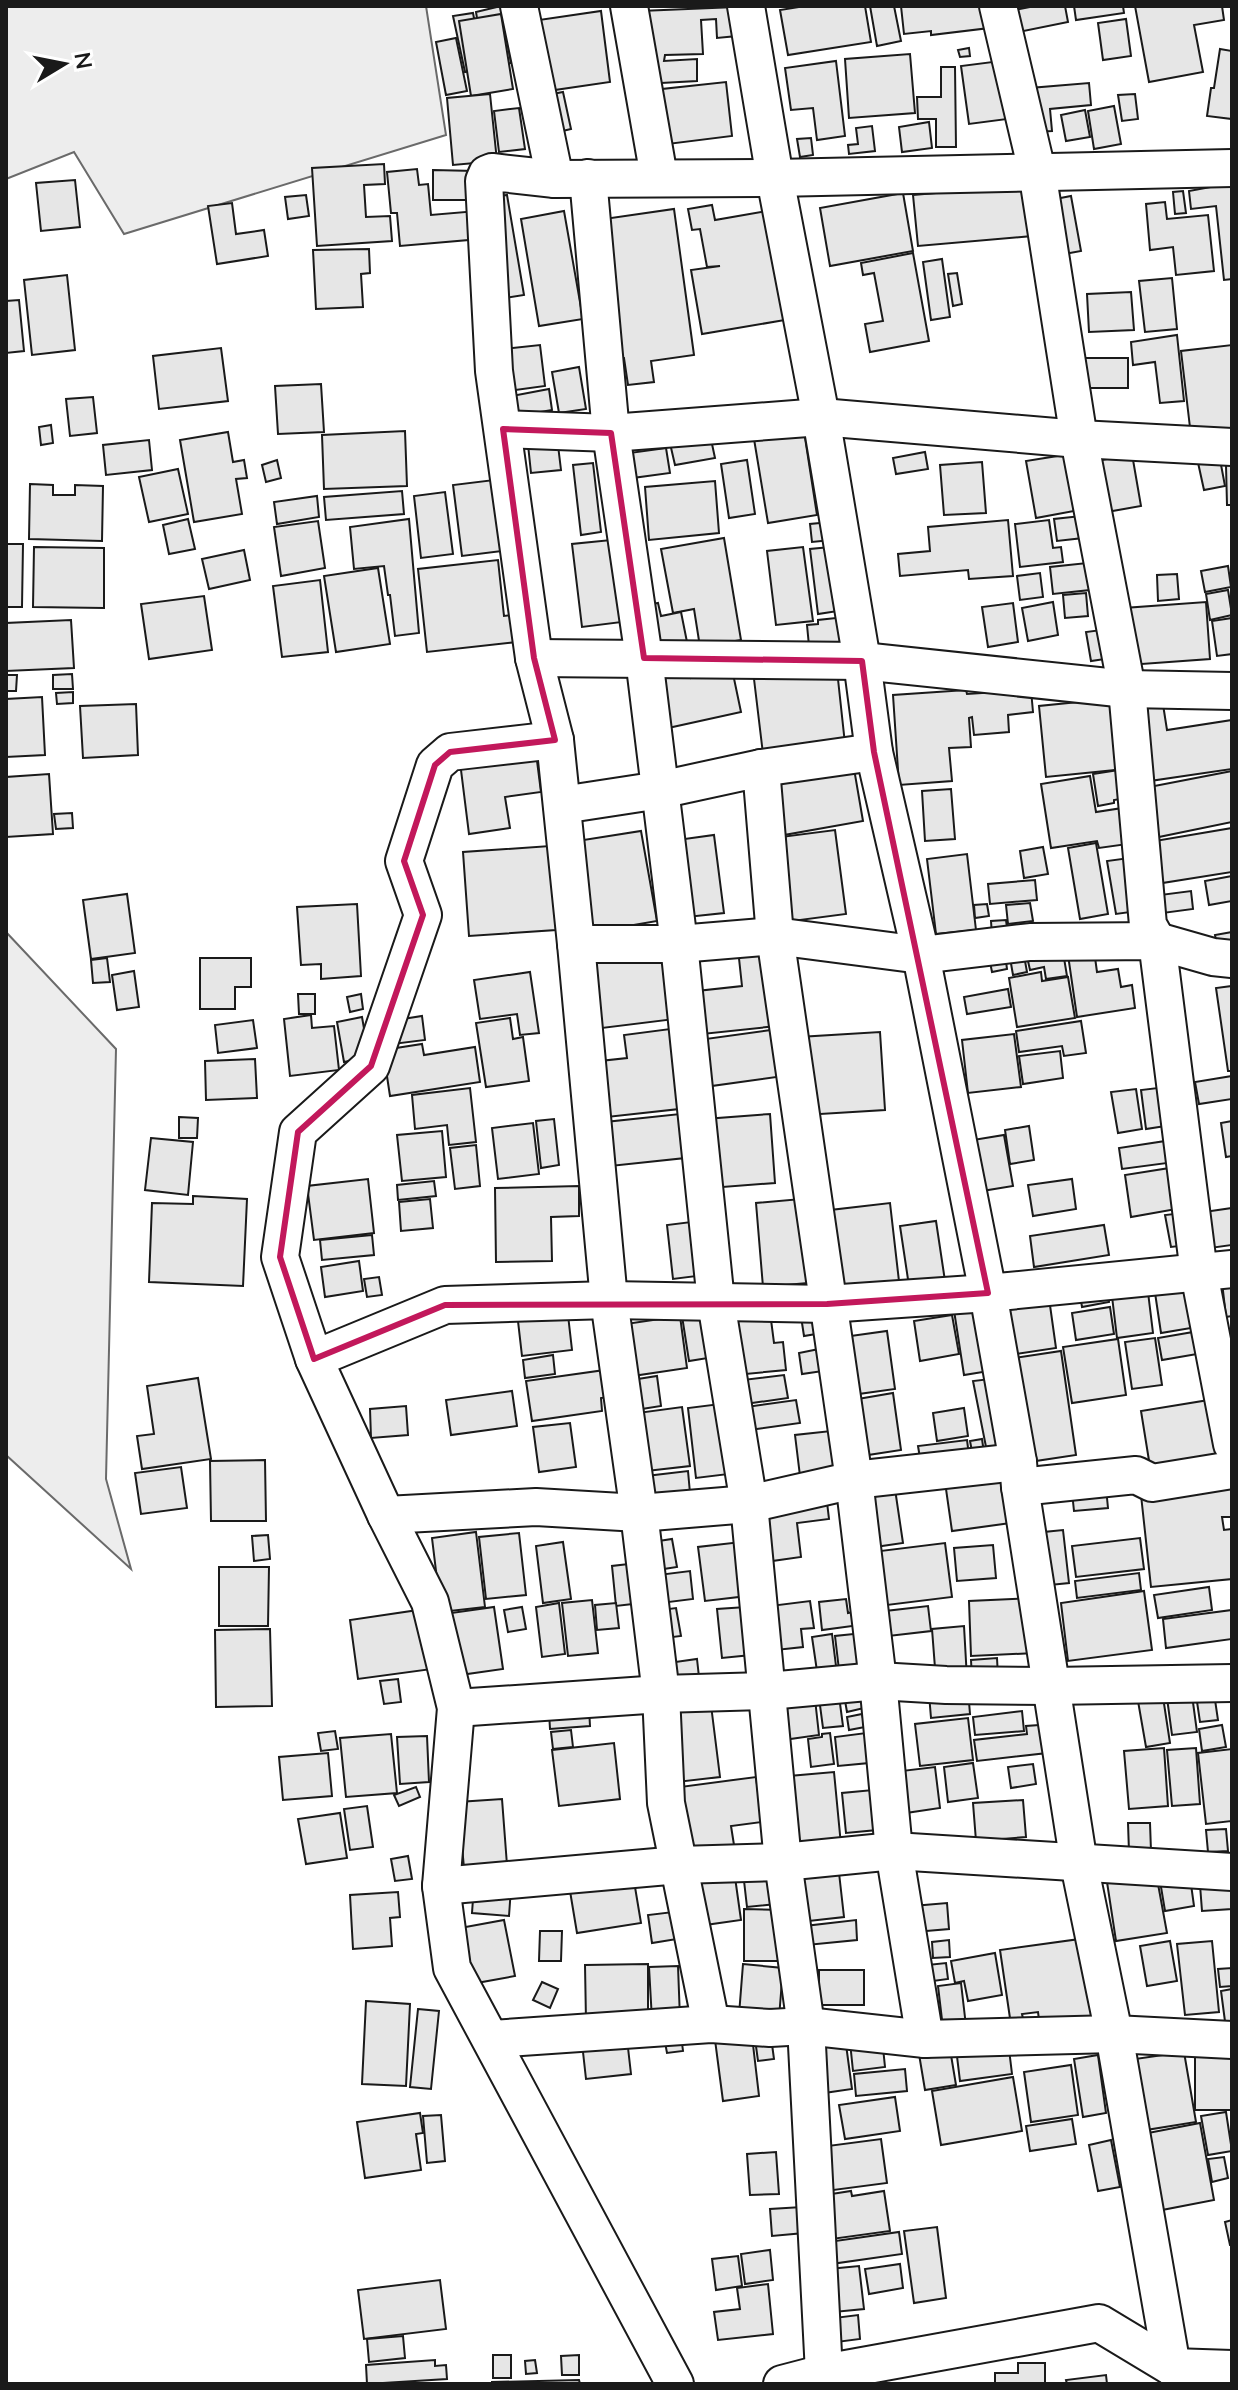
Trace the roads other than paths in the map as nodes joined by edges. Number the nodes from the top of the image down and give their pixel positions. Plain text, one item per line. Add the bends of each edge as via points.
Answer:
1 (519, 6) edge
2 (629, 6) edge
3 (746, 6) edge
4 (998, 6) edge
5 (1232, 168) edge
6 (1037, 171) junction
7 (659, 177) junction
8 (572, 178) junction
9 (775, 178) junction
10 (821, 417) junction
11 (503, 429) junction
12 (611, 433) junction
13 (1079, 439) junction
14 (1232, 447) edge
15 (534, 658) junction
16 (644, 658) junction
17 (862, 661) junction
18 (1127, 689) junction
19 (1232, 691) edge
20 (555, 740) junction
21 (874, 752) junction
22 (761, 768) junction
23 (660, 790) junction
24 (562, 805) junction
25 (775, 936) junction
26 (1157, 941) junction
27 (576, 944) junction
28 (679, 944) junction
29 (921, 955) junction
30 (1232, 959) edge
31 (1216, 1271) edge
32 (988, 1293) junction
33 (609, 1300) junction
34 (716, 1302) junction
35 (827, 1304) junction
36 (314, 1359) junction
37 (1232, 1444) edge
38 (1232, 1470) edge
39 (1019, 1474) junction
40 (854, 1480) junction
41 (749, 1504) junction
42 (639, 1513) junction
43 (386, 1515) junction
44 (878, 1681) junction
45 (1232, 1683) edge
46 (1051, 1686) junction
47 (768, 1691) junction
48 (661, 1694) junction
49 (456, 1708) junction
50 (894, 1851) junction
51 (783, 1862) junction
52 (1079, 1864) junction
53 (679, 1865) junction
54 (1232, 1872) edge
55 (441, 1886) junction
56 (711, 2024) junction
57 (806, 2026) junction
58 (1114, 2034) junction
59 (492, 2039) junction
60 (925, 2039) junction
61 (1232, 2040) edge
62 (1172, 2367) junction
63 (1232, 2369) edge
64 (824, 2373) junction
65 (675, 2384) edge
66 (782, 2384) edge

1 - 8 street
2 - 7 street
3 - 9 street
4 - 6 street
5 - 6 street
6 - 9 street
6 - 13 street
7 - 8 street
7 - 9 street
8 - 11 street via 492,172 484,181 494,371
8 - 12 street
9 - 10 street
10 - 12 street
10 - 13 street
10 - 17 street
11 - 12 street
11 - 15 street
12 - 16 street
13 - 14 street
13 - 18 street
15 - 16 street
15 - 20 street
16 - 17 street
16 - 23 street
17 - 18 street
17 - 21 street
18 - 19 street
18 - 26 street via 1148,925
20 - 24 street
20 - 36 street via 450,752 435,765 404,861 423,915 371,1066 298,1132 280,1257
21 - 22 street
21 - 29 street
22 - 23 street
22 - 25 street
23 - 24 street
23 - 28 street
24 - 27 street
25 - 28 street
25 - 29 street
25 - 35 street
26 - 29 street via 1030,942
26 - 30 street
26 - 31 street
27 - 28 street
27 - 33 street
28 - 34 street
29 - 32 street
31 - 32 street
31 - 37 street
32 - 35 street
32 - 39 street
33 - 34 street
33 - 36 street via 445,1305
33 - 42 street
34 - 35 street
34 - 41 street
35 - 40 street
36 - 43 street
38 - 39 street via 1152,1483 1136,1475
39 - 40 street
39 - 46 street
40 - 41 street
40 - 44 street
41 - 42 street
41 - 47 street
42 - 43 street via 536,1507
42 - 48 street
43 - 49 street via 430,1602
44 - 46 street
44 - 47 street
44 - 50 street
45 - 46 street
46 - 52 street
47 - 48 street
47 - 51 street
48 - 49 street
48 - 53 street via 666,1803
49 - 55 street
50 - 51 street
50 - 52 street
50 - 60 street
51 - 53 street
51 - 57 street
52 - 54 street
52 - 58 street
53 - 55 street
53 - 56 street
55 - 59 street via 452,1968
56 - 57 street
56 - 59 street
57 - 60 street
57 - 64 street
58 - 60 street
58 - 61 street
58 - 62 street
59 - 65 street
62 - 63 street
62 - 64 street via 1099,2323
64 - 66 street

